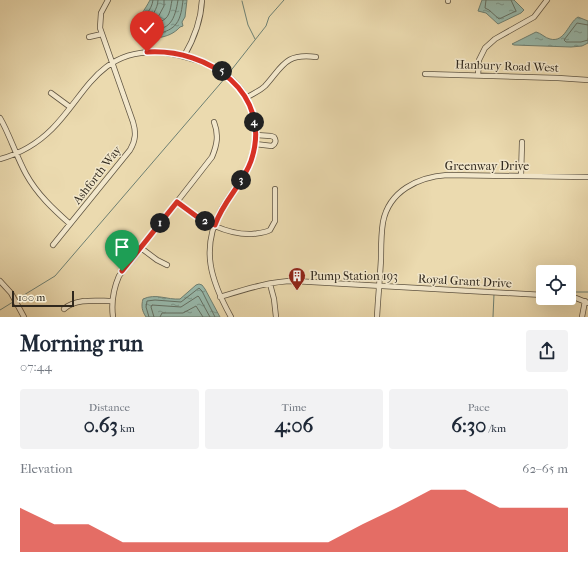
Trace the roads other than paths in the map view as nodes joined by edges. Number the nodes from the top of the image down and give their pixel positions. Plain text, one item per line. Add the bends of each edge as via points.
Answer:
1 (108, 0) edge
2 (202, 0) edge
3 (547, 0) edge
4 (102, 34) junction
5 (89, 37) dead end
6 (184, 56) junction
7 (316, 57) dead end
8 (112, 64) junction
9 (425, 74) dead end
10 (478, 75) junction
11 (588, 80) edge
12 (51, 93) dead end
13 (246, 98) junction
14 (70, 107) junction
15 (0, 118) edge
16 (214, 122) dead end
17 (256, 135) junction
18 (522, 142) dead end
19 (255, 144) junction
20 (16, 153) junction
21 (0, 159) edge
22 (521, 176) junction
23 (588, 177) edge
24 (274, 189) dead end
25 (177, 202) junction
26 (70, 224) junction
27 (215, 225) junction
28 (53, 245) dead end
29 (141, 248) junction
30 (167, 265) dead end
31 (0, 281) edge
32 (270, 284) junction
33 (379, 286) junction
34 (536, 295) edge
35 (220, 297) junction
36 (576, 299) edge
37 (112, 301) junction
38 (587, 301) edge
39 (64, 309) dead end
40 (24, 317) edge
41 (113, 317) edge
42 (231, 317) edge
43 (276, 317) edge
44 (377, 317) edge
45 (582, 317) edge

1 - 4 street, Ashforth Way via 102,8 100,17
2 - 6 street via 197,28
3 - 10 street via 534,17 489,43 479,60
4 - 5 street
4 - 8 street, Ashforth Way
6 - 8 street via 147,52 131,55
6 - 13 street via 220,70 233,80
7 - 13 street via 304,56 287,61 262,88
8 - 14 street via 94,78
8 - 26 street, Ashforth Way via 133,122 134,142
9 - 10 street, Hanbury Road West
10 - 11 street, Hanbury Road West
12 - 14 street
13 - 17 street
14 - 20 street via 45,136
15 - 20 street
16 - 25 street via 217,134 215,149
17 - 19 street
17 - 19 street via 271,136 276,140 272,146
18 - 22 street
19 - 27 street via 248,169 221,210
20 - 21 street
20 - 26 street via 42,198
22 - 23 street, Greenway Drive
22 - 33 street, Greenway Drive via 438,175 419,180 404,189 394,199 384,218
24 - 27 street via 275,221 268,231 237,233
25 - 27 street via 196,216
25 - 29 street
26 - 28 street, Ashforth Way
27 - 35 street via 210,245 210,264
29 - 30 street
29 - 37 street via 119,276
31 - 40 street via 12,293
32 - 33 street, Royal Grant Drive via 294,281
32 - 35 street, Royal Grant Drive
32 - 43 street
33 - 34 street, Royal Grant Drive
33 - 44 street, Greenway Drive
35 - 42 street
36 - 38 street
37 - 39 street via 82,302 71,304
37 - 41 street
38 - 45 street

